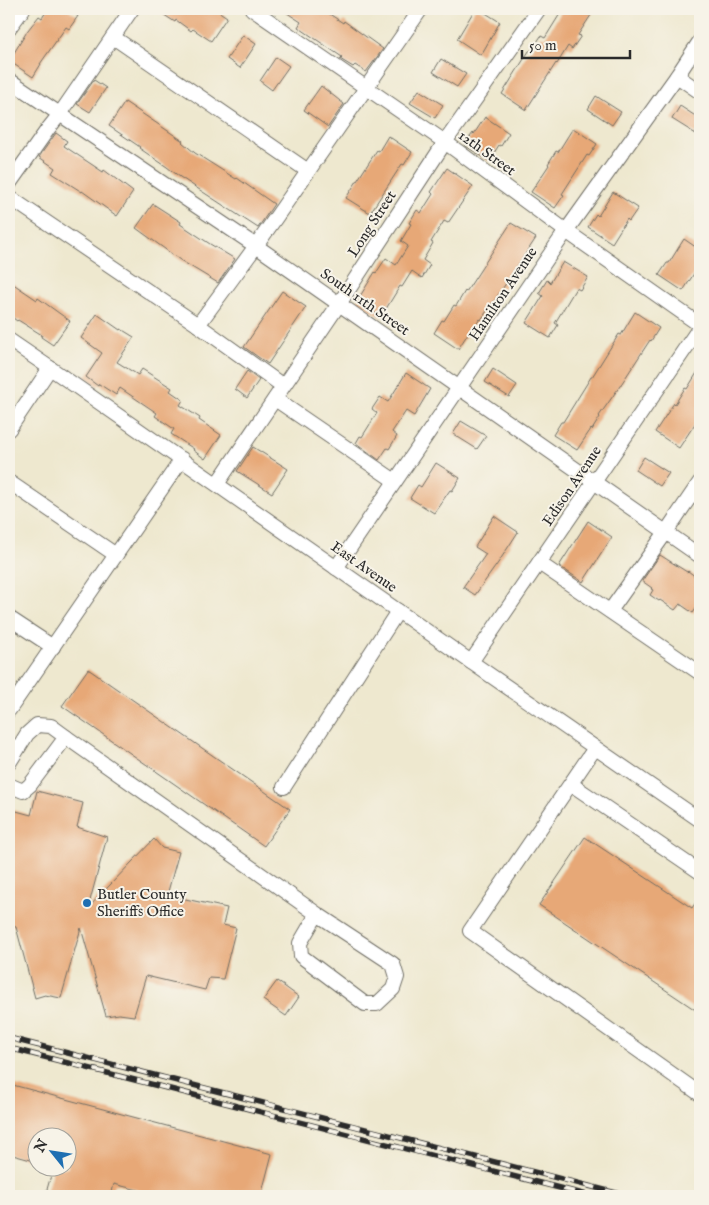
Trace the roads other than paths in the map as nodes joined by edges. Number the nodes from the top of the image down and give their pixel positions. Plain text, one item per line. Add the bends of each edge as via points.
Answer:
1 (23, 9) edge
2 (132, 9) edge
3 (252, 9) edge
4 (539, 9) edge
5 (417, 10) edge
6 (9, 28) edge
7 (113, 37) junction
8 (700, 42) edge
9 (677, 76) junction
10 (9, 80) edge
11 (366, 88) junction
12 (700, 92) edge
13 (60, 114) junction
14 (445, 142) junction
15 (308, 171) junction
16 (9, 184) edge
17 (9, 197) edge
18 (566, 231) junction
19 (256, 246) junction
20 (339, 304) junction
21 (198, 325) junction
22 (700, 326) edge
23 (9, 340) edge
24 (50, 368) junction
25 (283, 386) junction
26 (459, 387) junction
27 (274, 399) junction
28 (9, 430) edge
29 (182, 460) junction
30 (395, 481) junction
31 (9, 482) edge
32 (594, 482) junction
33 (700, 482) edge
34 (217, 484) junction
35 (666, 532) junction
36 (116, 555) junction
37 (700, 556) edge
38 (539, 563) junction
39 (336, 568) junction
40 (398, 611) junction
41 (610, 611) junction
42 (9, 618) edge
43 (53, 647) junction
44 (471, 662) junction
45 (700, 673) edge
46 (9, 710) edge
47 (66, 737) junction
48 (595, 748) junction
49 (9, 763) edge
50 (571, 784) junction
51 (9, 785) edge
52 (284, 787) dead end
53 (700, 820) edge
54 (700, 872) edge
55 (318, 914) junction
56 (700, 1094) edge

1 - 6 street
2 - 7 street
3 - 11 street, 12th Street
4 - 14 street, Long Street
5 - 11 street
7 - 13 street
7 - 15 street
8 - 9 street, Hamilton Avenue
9 - 12 street
9 - 18 street, Hamilton Avenue
10 - 13 street, South 11th Street
11 - 14 street, 12th Street
11 - 15 street
13 - 16 street
13 - 19 street, South 11th Street
14 - 18 street, 12th Street
14 - 20 street, Long Street
15 - 19 street
17 - 21 street
18 - 22 street, 12th Street
18 - 26 street, Hamilton Avenue
19 - 20 street, South 11th Street
19 - 21 street
20 - 25 street, Long Street
20 - 26 street, South 11th Street
21 - 25 street
22 - 32 street, Edison Avenue
23 - 24 street, East Avenue
24 - 28 street
24 - 29 street, East Avenue
25 - 27 street, Long Street
26 - 30 street, Hamilton Avenue
26 - 32 street, South 11th Street
27 - 30 street
27 - 34 street, Long Street
29 - 34 street, East Avenue
29 - 36 street
30 - 39 street, Hamilton Avenue
31 - 36 street
32 - 35 street, South 11th Street
32 - 38 street, Edison Avenue
33 - 35 street
34 - 39 street, East Avenue
35 - 37 street, South 11th Street
35 - 41 street
36 - 43 street
38 - 41 street
38 - 44 street, Edison Avenue
39 - 40 street, East Avenue
40 - 44 street, East Avenue
40 - 52 street
41 - 45 street
42 - 43 street
43 - 46 street
44 - 48 street, East Avenue
47 - 49 street via 51,726 37,725 27,734
47 - 51 street via 23,791
47 - 55 street
48 - 50 street
48 - 53 street, East Avenue
50 - 54 street
50 - 56 street via 470,932
55 - 55 street via 300,943 301,956 365,1004 377,1004 393,990 397,977 393,964

